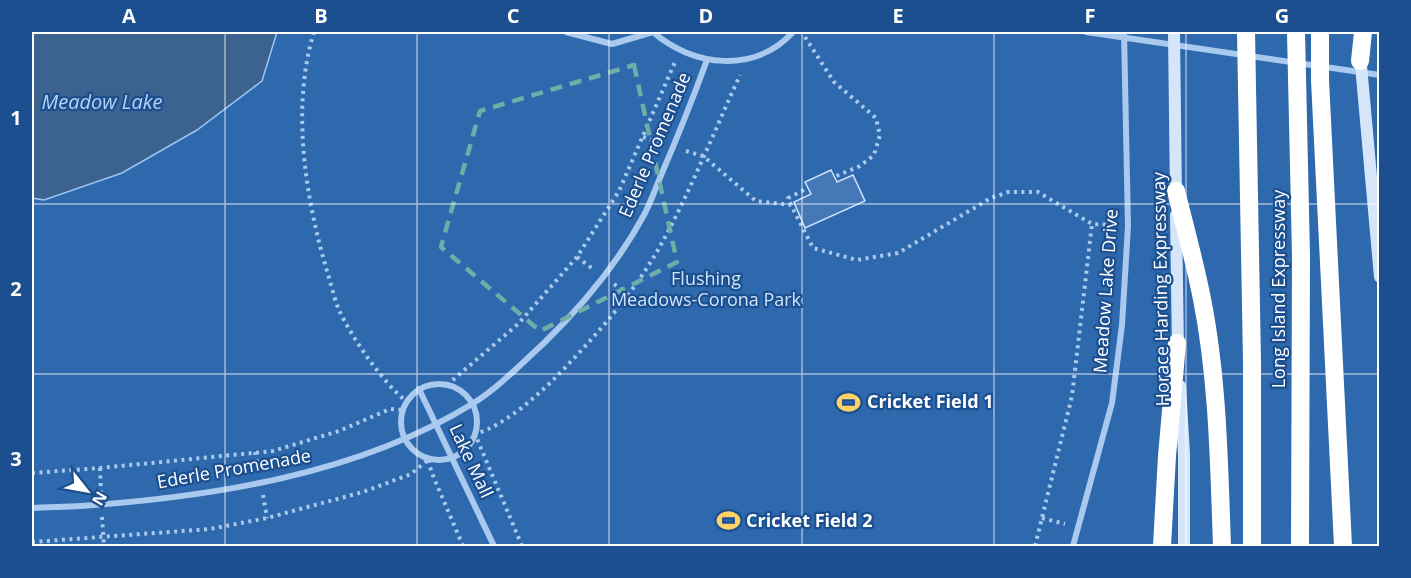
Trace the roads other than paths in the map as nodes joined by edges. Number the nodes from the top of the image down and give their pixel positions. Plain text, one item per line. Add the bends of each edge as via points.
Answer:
1 (566, 32) edge
2 (653, 32) edge
3 (793, 32) edge
4 (1086, 32) edge
5 (1124, 32) edge
6 (1174, 32) edge
7 (1246, 32) edge
8 (1296, 32) edge
9 (1320, 32) edge
10 (1361, 32) edge
11 (707, 60) junction
12 (1360, 61) joint
13 (1380, 75) edge
14 (1176, 191) junction
15 (1380, 277) edge
16 (1177, 343) junction
17 (419, 389) junction
18 (473, 404) junction
19 (436, 423) junction
20 (405, 440) junction
21 (453, 458) junction
22 (32, 508) edge
23 (494, 546) edge
24 (1073, 546) edge
25 (1162, 546) edge
26 (1184, 546) edge
27 (1222, 546) edge
28 (1252, 546) edge
29 (1300, 546) edge
30 (1343, 546) edge

1 - 2 street via 612,44
2 - 11 street via 679,51
3 - 11 street via 763,54 735,61
4 - 13 street
5 - 24 street, Meadow Lake Drive via 1128,226 1122,325 1112,403
6 - 14 main road, Horace Harding Expressway
7 - 28 highway, Long Island Expressway
8 - 29 highway, Long Island Expressway via 1301,256
9 - 30 highway
10 - 12 highway
11 - 18 street, Ederle Promenade via 644,214 610,269 564,324
12 - 15 main road
14 - 16 main road, Horace Harding Expressway
14 - 27 highway via 1210,350
16 - 25 highway
16 - 26 main road, Horace Harding Expressway via 1184,454
17 - 18 street via 447,385 465,394
17 - 19 street, Lake Mall
17 - 20 street via 402,410 400,422
18 - 19 street, Ederle Promenade
18 - 21 street via 477,416 475,434 464,451
19 - 20 street, Ederle Promenade
19 - 21 street, Lake Mall
20 - 21 street via 429,459
20 - 22 street, Ederle Promenade via 341,464 262,483 176,496
21 - 23 street, Lake Mall

